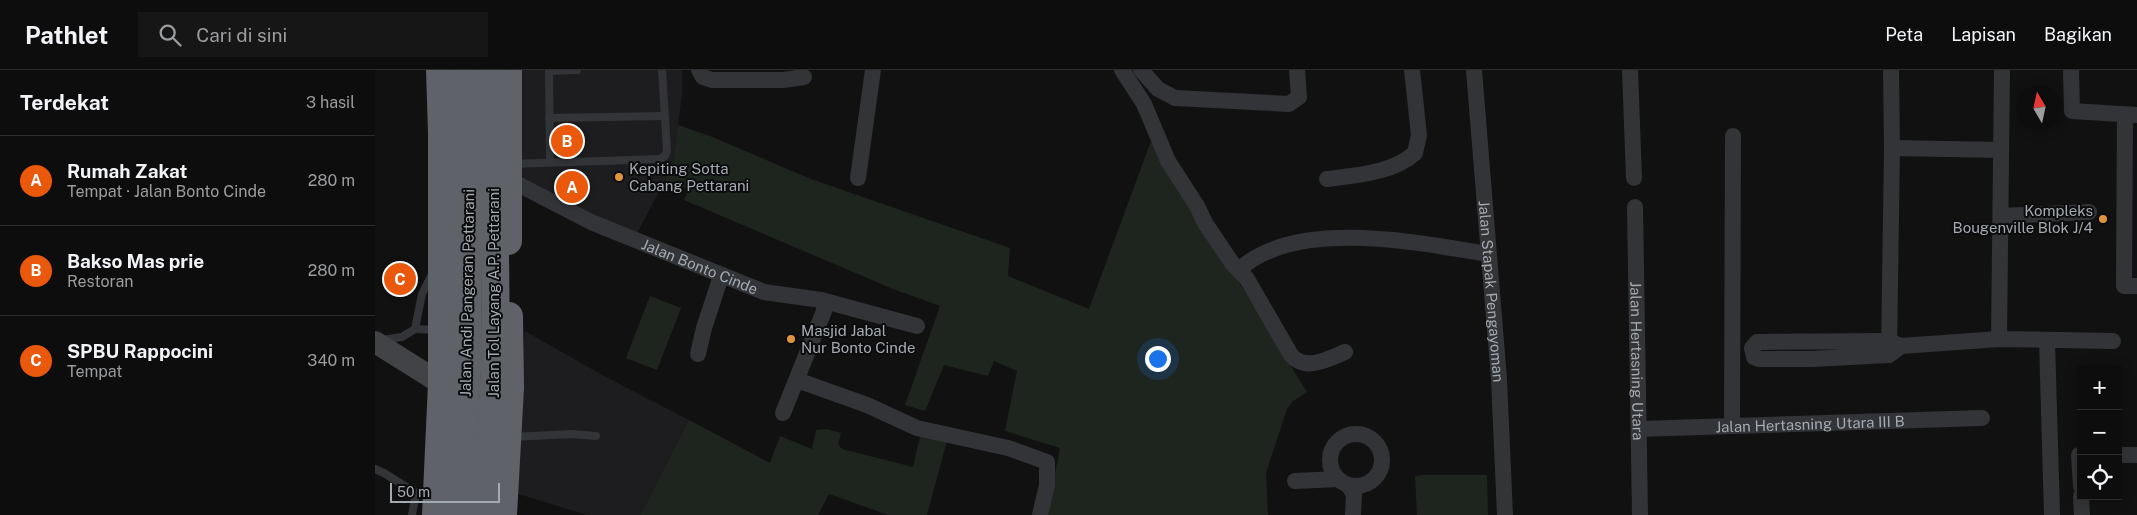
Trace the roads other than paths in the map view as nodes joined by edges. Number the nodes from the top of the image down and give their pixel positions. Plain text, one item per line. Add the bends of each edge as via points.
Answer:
1 (440, 70) edge
2 (453, 70) edge
3 (467, 70) edge
4 (493, 70) edge
5 (508, 70) edge
6 (577, 70) edge
7 (662, 70) edge
8 (699, 70) edge
9 (873, 70) edge
10 (1122, 70) edge
11 (1141, 70) edge
12 (1297, 70) edge
13 (1412, 70) edge
14 (1475, 70) edge
15 (1630, 70) edge
16 (1891, 70) edge
17 (2002, 70) edge
18 (2071, 70) edge
19 (549, 71) edge
20 (803, 77) dead end
21 (2131, 115) edge
22 (664, 116) junction
23 (549, 118) junction
24 (1733, 136) dead end
25 (1892, 148) junction
26 (2000, 150) junction
27 (468, 154) junction
28 (550, 162) junction
29 (508, 166) junction
30 (858, 178) dead end
31 (1634, 178) dead end
32 (1327, 179) dead end
33 (1635, 206) dead end
34 (2131, 206) edge
35 (2089, 212) dead end
36 (2001, 216) junction
37 (508, 223) junction
38 (468, 228) junction
39 (1488, 254) junction
40 (443, 262) junction
41 (1239, 270) junction
42 (721, 276) junction
43 (2137, 286) edge
44 (821, 300) junction
45 (917, 326) dead end
46 (415, 329) junction
47 (443, 330) junction
48 (1999, 339) junction
49 (2047, 340) junction
50 (2113, 340) dead end
51 (375, 341) edge
52 (1893, 347) junction
53 (1345, 352) dead end
54 (698, 354) dead end
55 (797, 380) junction
56 (442, 384) junction
57 (783, 413) dead end
58 (1982, 418) dead end
59 (1733, 426) junction
60 (1639, 428) junction
61 (597, 436) dead end
62 (507, 437) junction
63 (2077, 455) edge
64 (2122, 455) edge
65 (2137, 455) edge
66 (2050, 456) junction
67 (375, 469) edge
68 (1295, 481) dead end
69 (2081, 500) edge
70 (434, 505) edge
71 (412, 515) edge
72 (461, 515) edge
73 (487, 515) edge
74 (503, 515) edge
75 (1039, 515) edge
76 (1353, 515) edge
77 (1505, 515) edge
78 (1640, 515) edge
79 (2052, 515) edge
80 (2082, 515) edge

1 - 40 highway, Jalan Andi Pangeran Pettarani
2 - 70 highway
3 - 27 highway, Jalan Andi Pangeran Pettarani
4 - 73 highway, Jalan Tol Layang A.P. Pettarani, bridge via 496,346
5 - 29 highway
6 - 19 lane
7 - 22 lane
8 - 20 street via 703,77 712,80
9 - 30 street
10 - 41 street via 1144,104 1168,161 1218,244
11 - 12 street via 1158,89 1175,98 1289,104 1299,97
13 - 32 street via 1419,135 1415,153 1398,164 1379,170
14 - 39 street, Jalan Stapak Pengayoman
15 - 31 street
16 - 25 street
17 - 26 street
18 - 21 street via 2071,109 2078,113
19 - 23 lane
21 - 34 street
22 - 23 lane
22 - 28 lane via 667,151 660,159
23 - 28 lane
24 - 59 street
25 - 26 street
25 - 52 street via 1889,252
26 - 36 street
27 - 29 highway via 479,174 495,174
27 - 38 highway, Jalan Andi Pangeran Pettarani
28 - 29 lane
29 - 37 highway
29 - 42 street, Jalan Bonto Cinde via 591,222
33 - 60 street, Jalan Hertasning Utara
34 - 43 street via 2124,286
35 - 36 street
36 - 48 street
37 - 38 highway via 498,207 490,204 478,206
37 - 62 highway via 510,388
38 - 72 highway, Jalan Andi Pangeran Pettarani via 468,351
39 - 41 street via 1389,240 1321,239 1278,248
39 - 77 street, Jalan Stapak Pengayoman via 1499,379
40 - 46 lane via 427,281
40 - 47 highway, Jalan Andi Pangeran Pettarani
41 - 53 street via 1296,361 1310,364
42 - 44 street, Jalan Bonto Cinde via 769,294
42 - 54 street
44 - 45 street, Jalan Bonto Cinde
44 - 55 street via 824,311
46 - 47 lane
46 - 51 lane via 402,337
47 - 56 highway, Jalan Andi Pangeran Pettarani
48 - 49 street
48 - 52 street
49 - 50 street
49 - 66 street
51 - 56 main road
52 - 52 street via 1812,359 1759,360 1753,354 1757,342
55 - 57 street
55 - 75 street via 867,405 917,428 1008,448 1047,462 1047,485
56 - 70 highway, Jalan Andi Pangeran Pettarani
58 - 59 street, Jalan Hertasning Utara III B
59 - 60 street, Jalan Hertasning Utara III B
60 - 78 street, Jalan Hertasning Utara
61 - 62 lane
62 - 74 highway
63 - 66 street
64 - 65 street
66 - 79 street
67 - 70 lane
68 - 76 street via 1343,482 1354,494
69 - 80 street
70 - 71 lane

